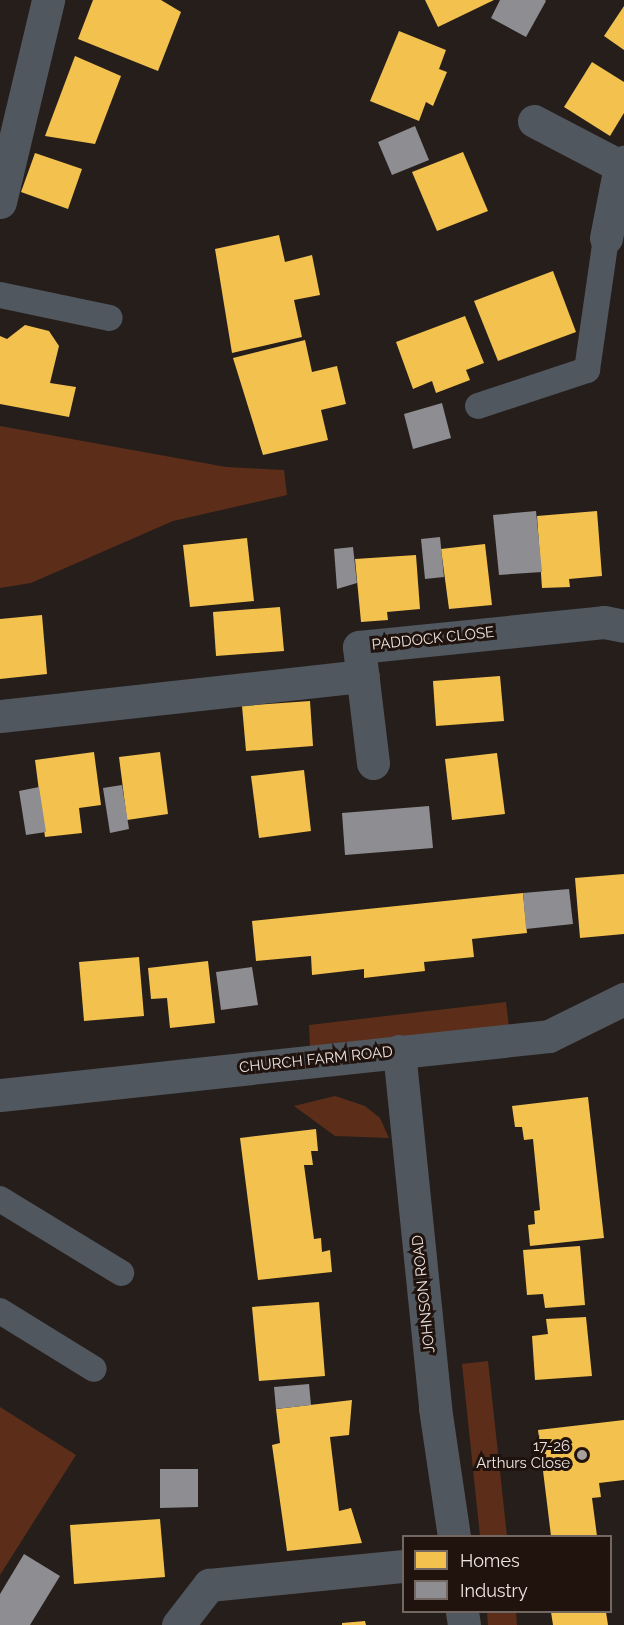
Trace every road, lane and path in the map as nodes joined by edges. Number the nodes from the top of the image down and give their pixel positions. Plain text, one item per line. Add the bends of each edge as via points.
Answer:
1 (48, 0) edge
2 (534, 121) dead end
3 (622, 164) edge
4 (0, 202) edge
5 (606, 238) joint
6 (0, 295) edge
7 (110, 318) dead end
8 (478, 406) dead end
9 (624, 626) edge
10 (363, 676) junction
11 (0, 716) edge
12 (373, 764) dead end
13 (624, 999) edge
14 (399, 1051) junction
15 (0, 1095) edge
16 (0, 1199) edge
17 (121, 1273) dead end
18 (0, 1311) edge
19 (94, 1369) dead end
20 (454, 1535) edge
21 (402, 1566) edge
22 (177, 1625) edge

1 - 4 street
2 - 3 street
3 - 5 street
5 - 8 lane via 587,370
6 - 7 lane
9 - 10 street, PADDOCK CLOSE via 604,622 359,647
10 - 11 street
10 - 12 street, PADDOCK CLOSE
13 - 14 street, CHURCH FARM ROAD via 549,1036
14 - 15 street, CHURCH FARM ROAD
14 - 20 street, JOHNSON ROAD via 435,1408
16 - 17 lane
18 - 19 lane
21 - 22 street via 209,1585

